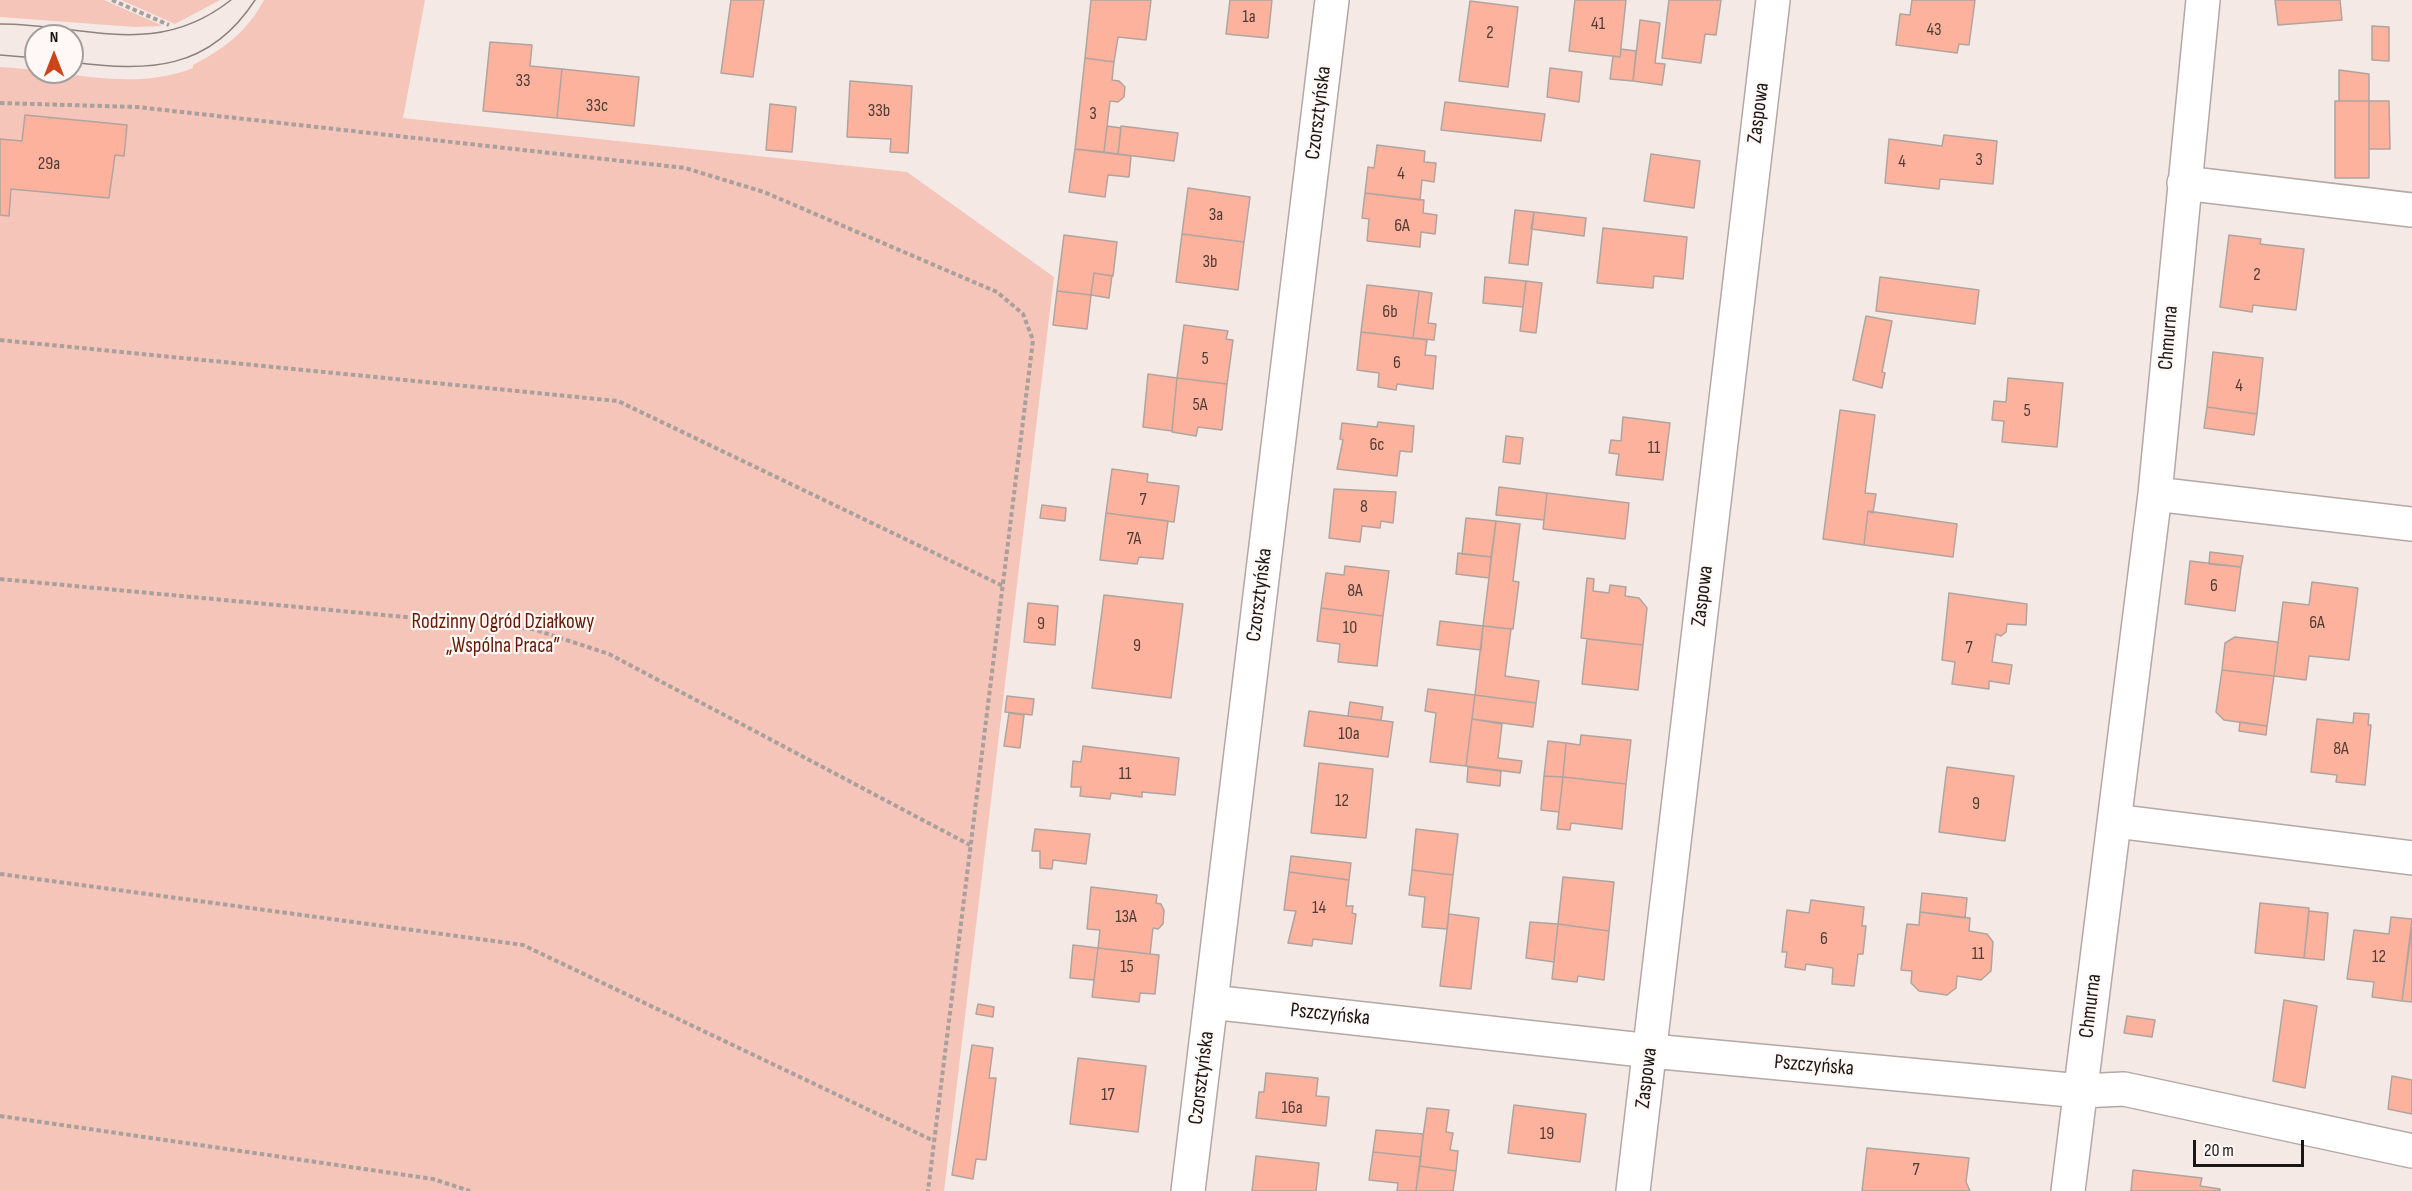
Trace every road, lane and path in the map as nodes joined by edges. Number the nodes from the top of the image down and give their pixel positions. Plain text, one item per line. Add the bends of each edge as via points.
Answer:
1 (112, 0) edge
2 (1332, 0) edge
3 (1773, 0) edge
4 (2203, 0) edge
5 (169, 25) dead end
6 (0, 103) edge
7 (2184, 183) junction
8 (2412, 210) edge
9 (0, 340) edge
10 (2155, 494) junction
11 (2412, 524) edge
12 (0, 579) edge
13 (1003, 586) junction
14 (2115, 821) junction
15 (970, 845) junction
16 (2412, 858) edge
17 (0, 874) edge
18 (1211, 1002) junction
19 (1651, 1051) junction
20 (2080, 1090) junction
21 (0, 1116) edge
22 (934, 1141) junction
23 (2412, 1151) edge
24 (470, 1191) edge
25 (928, 1191) edge
26 (1188, 1191) edge
27 (1633, 1191) edge
28 (2068, 1191) edge

1 - 5 path
2 - 18 street, Czorsztyńska
3 - 19 street, Zaspowa
4 - 7 street, Chmurna
6 - 13 path via 137,107 685,168 764,192 997,292 1023,314 1033,340
7 - 8 street
7 - 10 street, Chmurna
9 - 13 path via 618,401
10 - 11 street
10 - 14 street, Chmurna
12 - 15 path via 533,629 609,654
13 - 15 path
14 - 16 street
14 - 20 street, Chmurna
15 - 22 path
17 - 22 path via 523,945
18 - 19 street, Pszczyńska
18 - 26 street, Czorsztyńska
19 - 20 street, Pszczyńska
19 - 27 street, Zaspowa
20 - 23 street, Pszczyńska via 2124,1089
20 - 28 street, Chmurna
21 - 24 path via 434,1179
22 - 25 path

